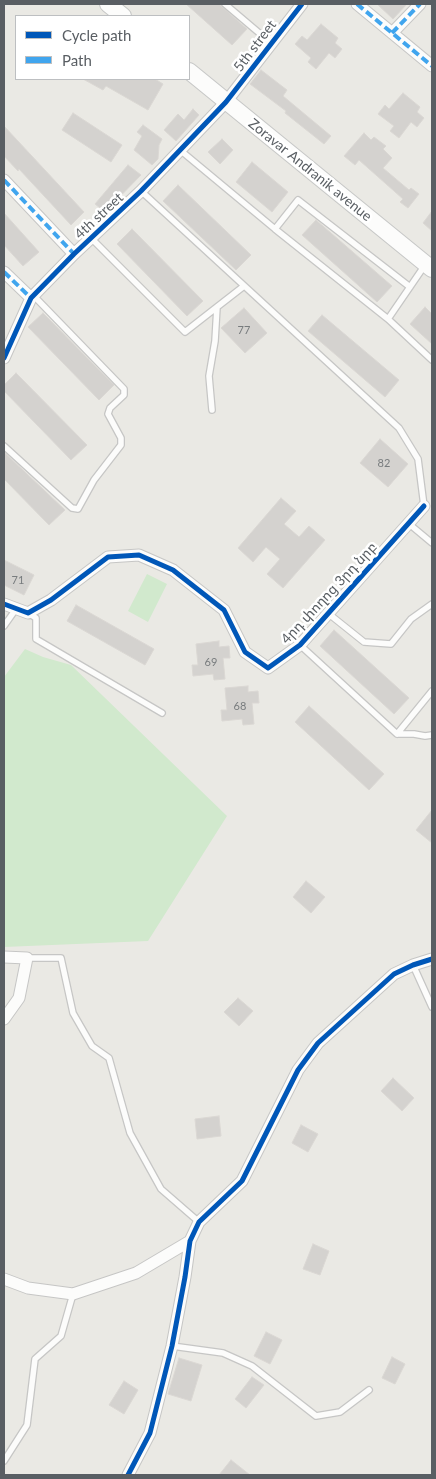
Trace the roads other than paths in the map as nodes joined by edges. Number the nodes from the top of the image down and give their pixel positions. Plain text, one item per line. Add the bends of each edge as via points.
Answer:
1 (108, 4) edge
2 (225, 4) edge
3 (302, 4) edge
4 (357, 4) edge
5 (420, 4) edge
6 (122, 15) edge
7 (392, 33) junction
8 (271, 43) junction
9 (432, 66) edge
10 (190, 72) edge
11 (226, 102) junction
12 (180, 150) junction
13 (4, 181) edge
14 (142, 191) junction
15 (275, 229) junction
16 (91, 238) junction
17 (74, 254) junction
18 (429, 266) edge
19 (4, 272) edge
20 (244, 286) junction
21 (410, 287) junction
22 (32, 296) junction
23 (217, 307) junction
24 (388, 319) junction
25 (4, 358) edge
26 (432, 360) edge
27 (212, 410) dead end
28 (4, 446) edge
29 (424, 506) joint
30 (408, 524) junction
31 (432, 543) edge
32 (4, 604) edge
33 (432, 604) edge
34 (16, 609) junction
35 (28, 613) junction
36 (329, 614) junction
37 (4, 626) edge
38 (300, 645) junction
39 (432, 691) edge
40 (162, 713) dead end
41 (397, 734) junction
42 (432, 735) edge
43 (4, 957) edge
44 (27, 958) junction
45 (432, 959) edge
46 (413, 965) junction
47 (432, 1007) edge
48 (4, 1019) edge
49 (199, 1222) junction
50 (190, 1241) junction
51 (4, 1279) edge
52 (73, 1294) junction
53 (172, 1346) junction
54 (369, 1390) dead end
55 (4, 1461) edge
56 (128, 1475) edge

1 - 6 main road
2 - 8 lane
3 - 8 street, 5th street
4 - 7 street
5 - 7 street
7 - 9 street
8 - 11 street, 5th street
10 - 11 main road, Zoravar Andranik avenue
11 - 12 street, 4th street
11 - 18 main road, Zoravar Andranik avenue
12 - 14 street, 4th street
12 - 15 lane
13 - 17 street
14 - 16 street, 4th street
14 - 20 lane
15 - 21 lane via 298,200
15 - 24 lane
16 - 17 street, 4th street
16 - 23 lane via 185,332
17 - 22 street, 4th street
18 - 21 lane
19 - 22 street
20 - 23 lane
20 - 29 lane via 398,428 418,459
21 - 24 lane
22 - 25 street, 4th street
22 - 28 lane via 124,389 124,395 108,414 121,438 121,445 94,480 78,509 72,508
23 - 27 lane via 209,376
24 - 26 lane
29 - 30 street, 4րդ փողոց 3րդ նրբ
30 - 31 lane
30 - 36 street, 4րդ փողոց 3րդ նրբ
32 - 34 street
33 - 36 lane via 411,618 391,644 364,642
34 - 35 street
34 - 37 lane
35 - 38 street, 4րդ փողոց 3րդ նրբ via 51,600 108,557 139,555 173,570 224,610 246,652 268,668
35 - 40 lane via 36,618 36,639
36 - 38 street, 4րդ փողոց 3րդ նրբ
38 - 41 lane
39 - 41 lane
41 - 42 lane
43 - 44 street
44 - 48 street via 19,998
44 - 49 lane via 61,958 73,1013 92,1046 109,1058 130,1133 161,1189
45 - 46 street
46 - 47 lane
46 - 49 street via 394,974 318,1043 298,1070 242,1182
49 - 50 street
50 - 52 street via 136,1273
50 - 53 street
51 - 52 street via 28,1288
52 - 55 lane via 60,1336 35,1359 27,1425
53 - 54 lane via 223,1353 252,1366 316,1416 340,1412
53 - 56 street via 150,1433

